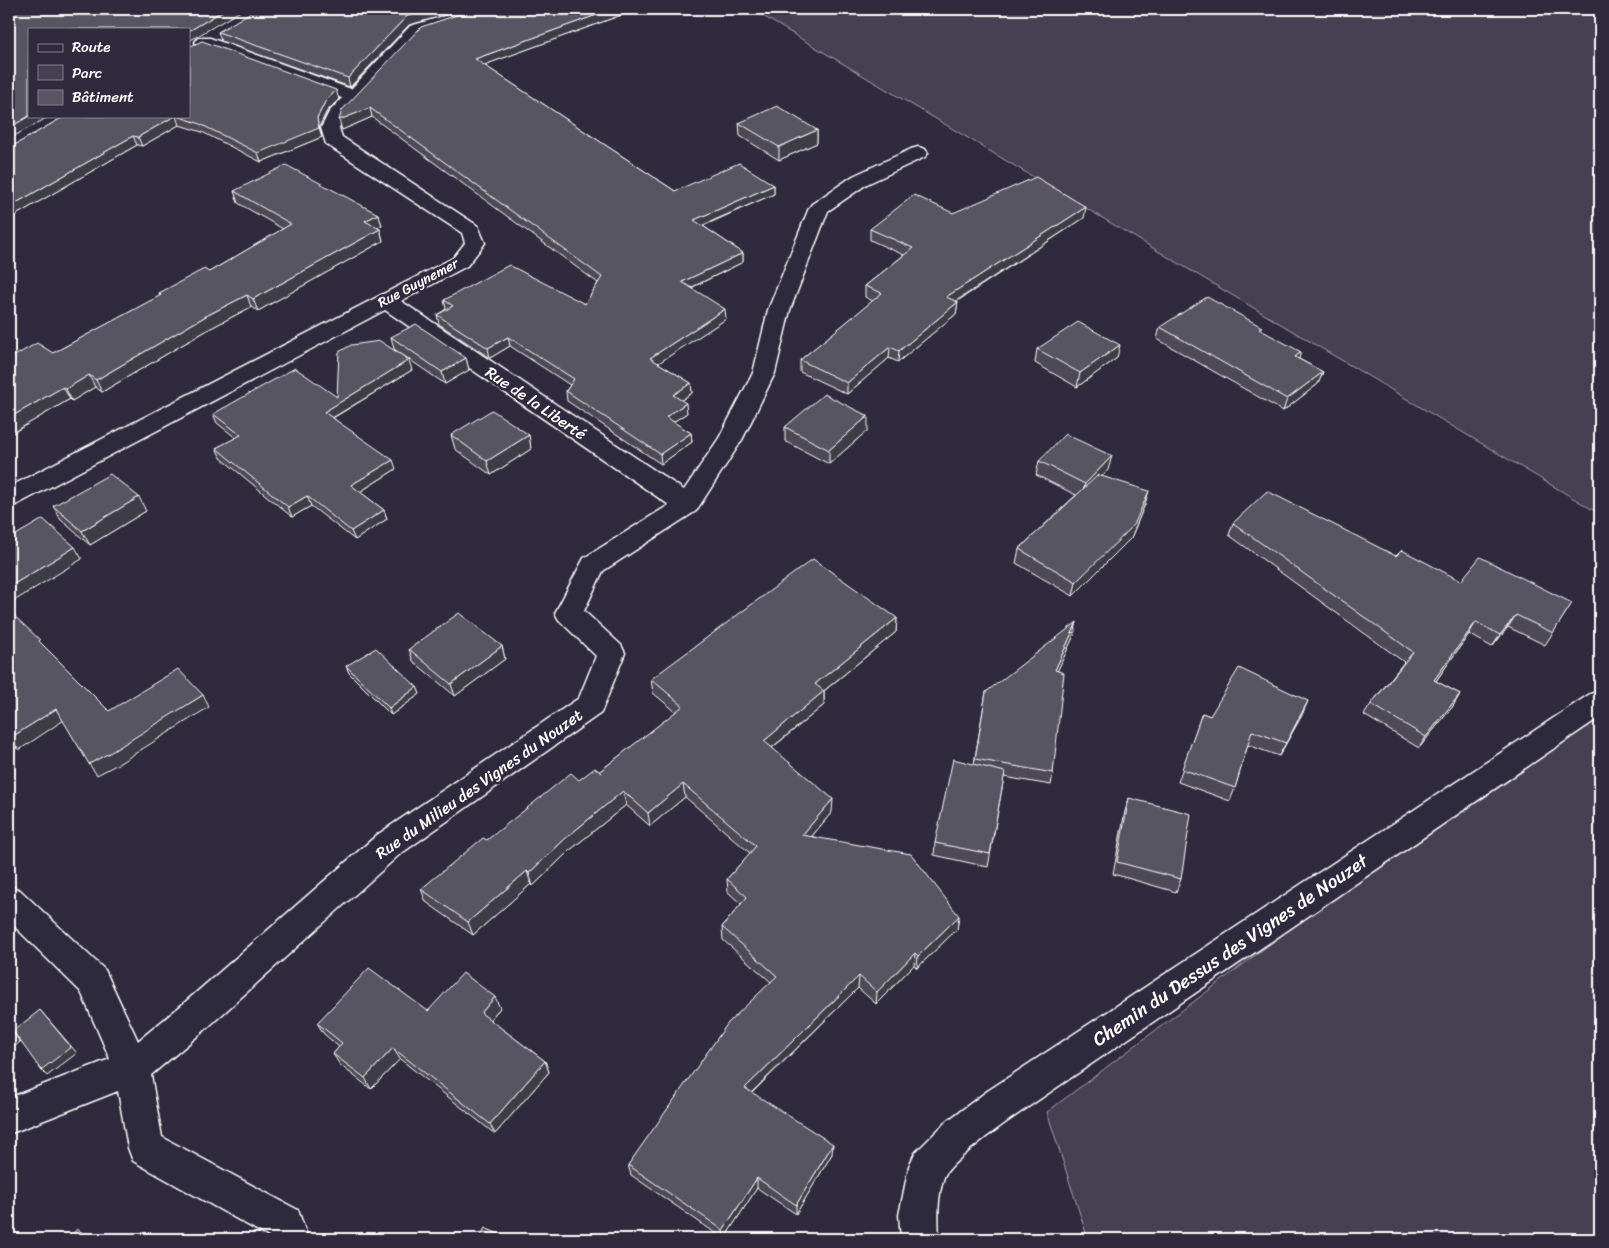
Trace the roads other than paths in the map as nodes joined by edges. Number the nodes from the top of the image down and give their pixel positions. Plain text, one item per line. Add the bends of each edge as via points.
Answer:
1 (486, 9) edge
2 (220, 32) edge
3 (204, 42) junction
4 (190, 49) edge
5 (354, 96) junction
6 (918, 153) dead end
7 (386, 300) junction
8 (9, 498) edge
9 (687, 505) junction
10 (1600, 702) edge
11 (9, 900) edge
12 (132, 1068) junction
13 (9, 1116) edge
14 (289, 1239) edge
15 (920, 1239) edge

1 - 5 street via 416,30
2 - 3 street
3 - 4 street
3 - 5 street
5 - 7 street, Rue Guynemer via 335,116 330,128 334,140 471,230 475,243 460,262
6 - 9 street, Rue du Milieu des Vignes du Nouzet via 860,180 819,208 779,310 764,373 730,440
7 - 8 street, Rue Guynemer
7 - 9 street, Rue de la Liberté
9 - 12 street, Rue du Milieu des Vignes du Nouzet via 593,565 569,613 611,654 591,705 388,845
10 - 15 street, Chemin du Dessus des Vignes de Nouzet via 960,1134 928,1166 918,1215
11 - 12 street via 93,981
12 - 13 street
12 - 14 street via 146,1148 284,1224

